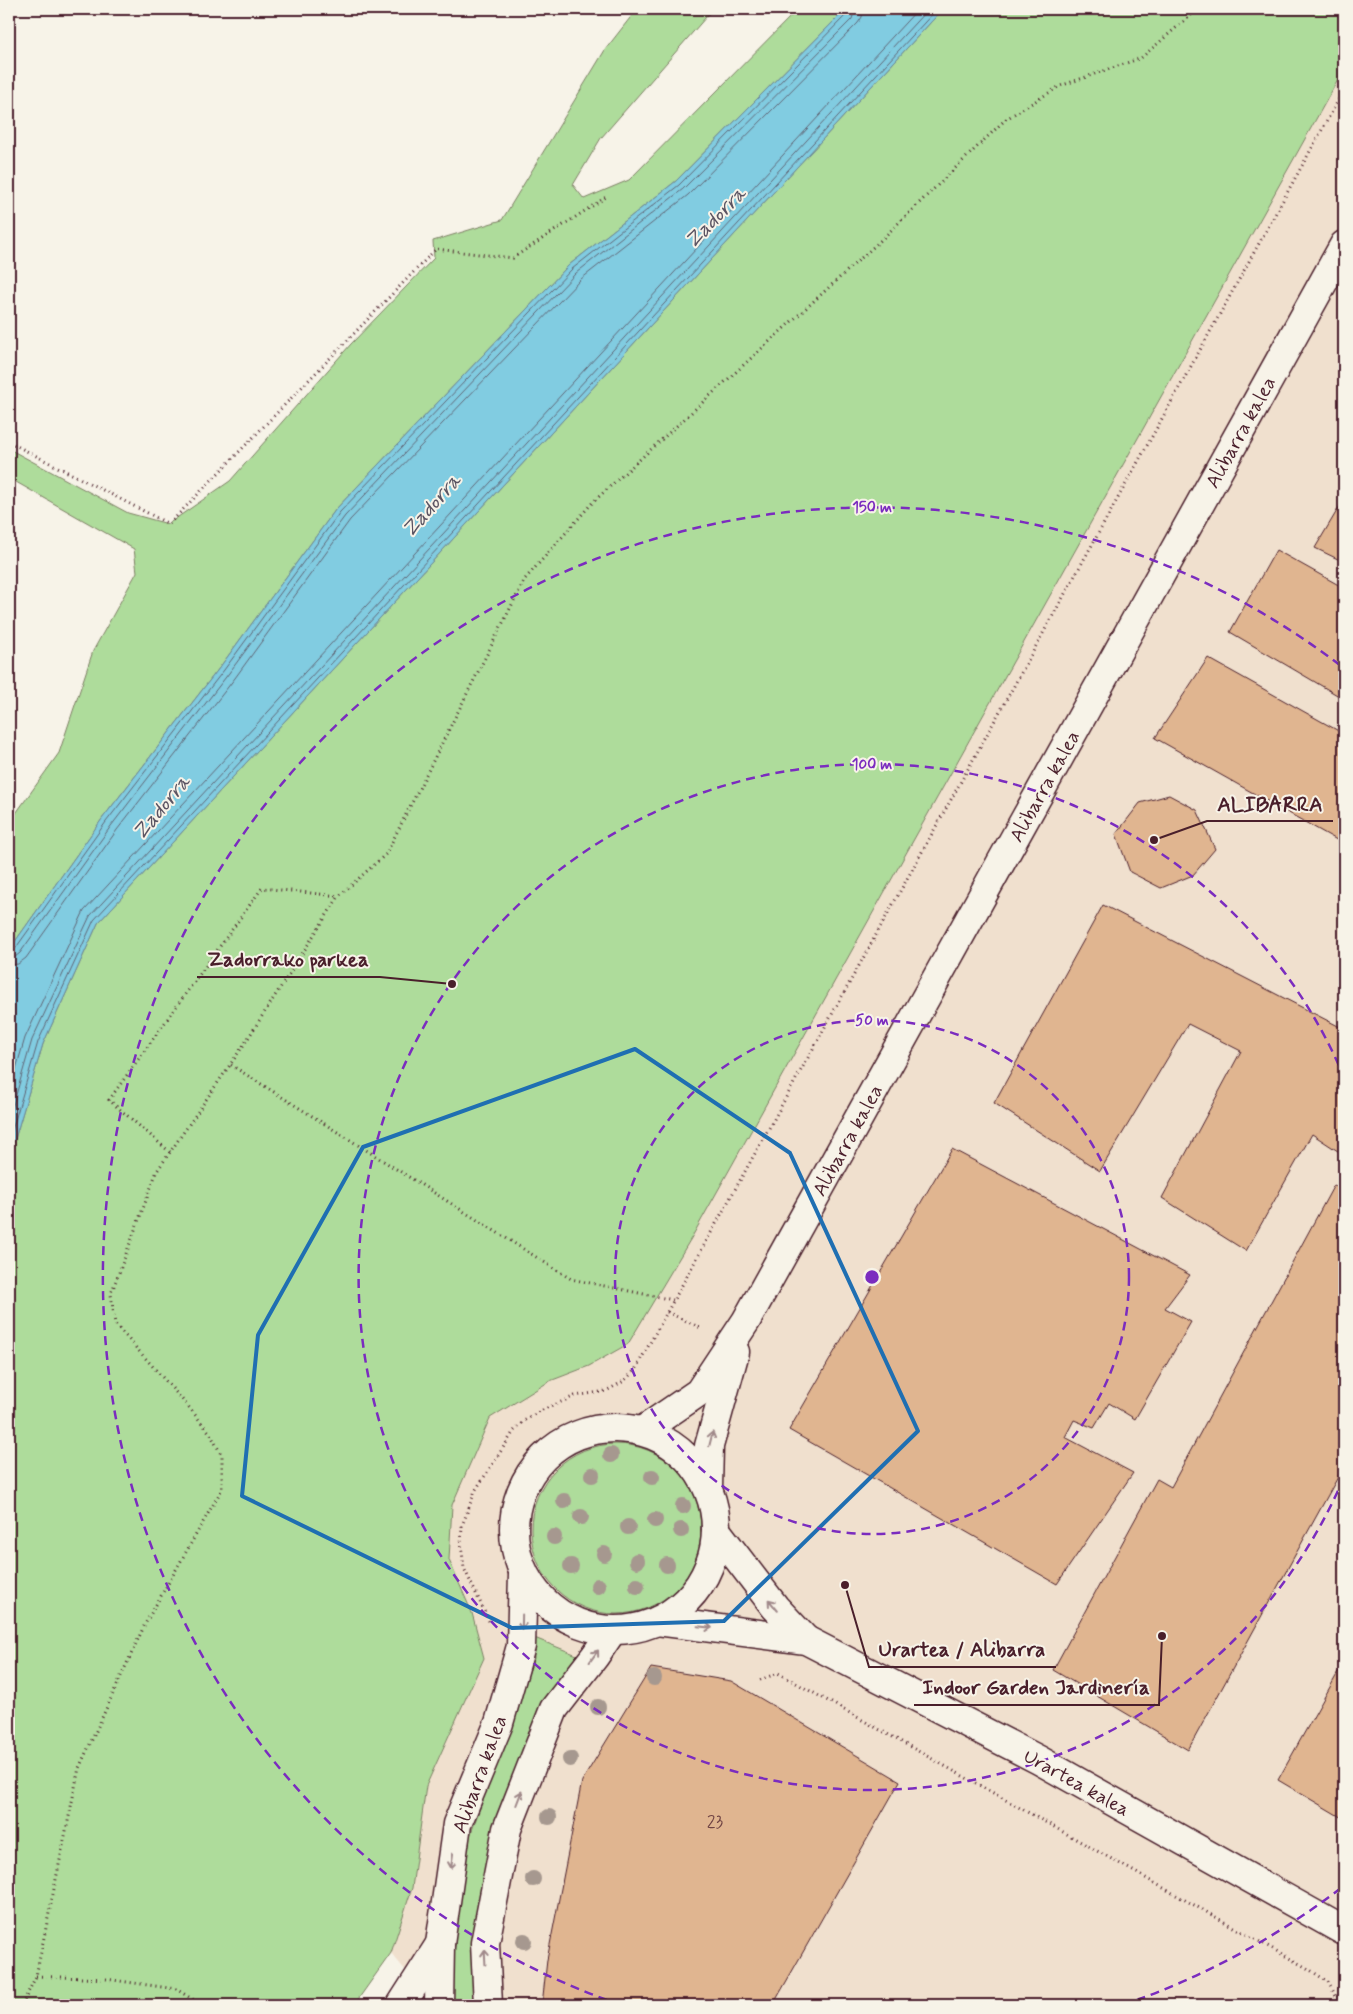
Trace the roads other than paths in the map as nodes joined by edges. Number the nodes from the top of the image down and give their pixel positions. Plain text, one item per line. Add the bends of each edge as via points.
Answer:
1 (1344, 245) edge
2 (742, 1326) junction
3 (642, 1431) junction
4 (708, 1488) junction
5 (716, 1530) junction
6 (523, 1574) junction
7 (656, 1622) junction
8 (612, 1631) junction
9 (806, 1640) junction
10 (1344, 1931) edge
11 (440, 1944) junction
12 (401, 2005) edge
13 (439, 2005) edge
14 (488, 2005) edge

1 - 2 street, Alibarra kalea
2 - 3 street, Alibarra kalea via 699,1392
4 -> 2 street, Alibarra kalea via 709,1446
3 - 4 street via 669,1443 692,1463
3 - 6 street via 613,1427 584,1432 558,1445 536,1464 521,1489 513,1517 514,1546
4 - 5 street
5 - 7 street via 709,1568 688,1600
9 -> 5 street, Urartea kalea via 775,1607
6 - 8 street via 545,1603 576,1623
6 -> 11 street, Alibarra kalea via 522,1646 499,1723 457,1824
7 - 8 street via 635,1629
7 -> 9 street, Urartea kalea
14 -> 8 street via 484,1943 507,1829 554,1709
9 - 10 street, Urartea kalea via 1039,1760
11 - 12 street
11 - 13 street, Alibarra kalea

